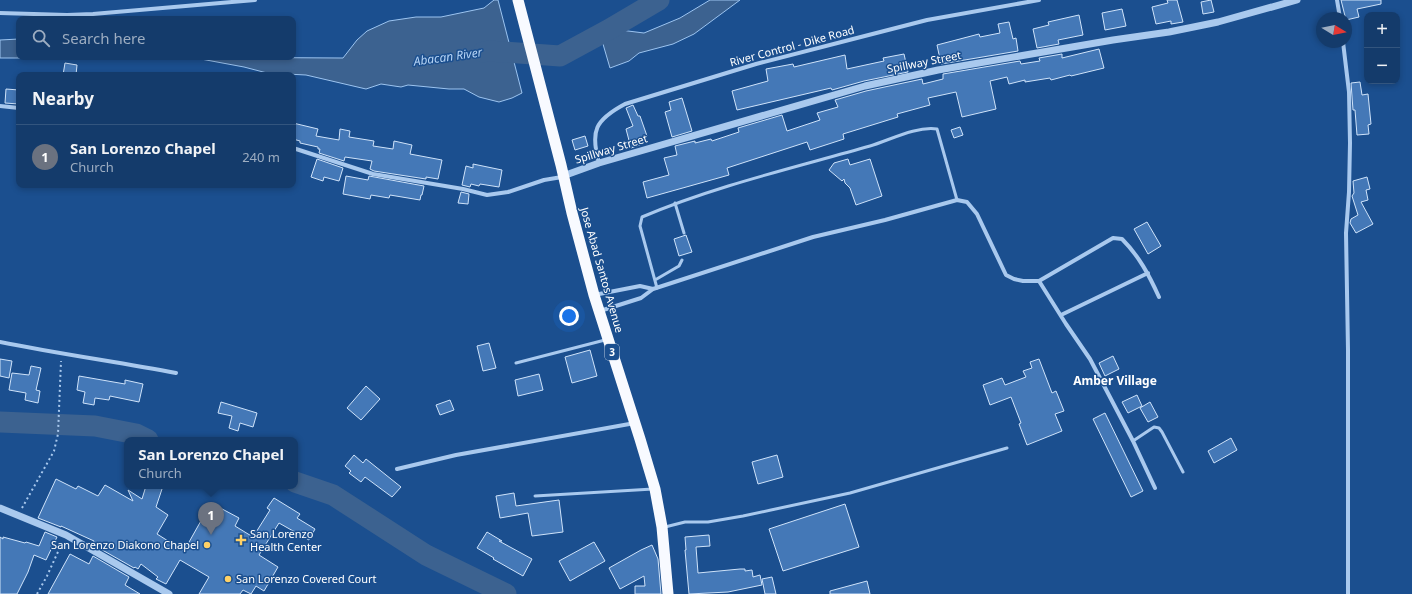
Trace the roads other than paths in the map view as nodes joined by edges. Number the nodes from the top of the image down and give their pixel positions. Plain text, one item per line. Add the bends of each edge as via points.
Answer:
1 (255, 0) edge
2 (518, 0) edge
3 (1039, 0) edge
4 (1297, 0) edge
5 (1337, 0) edge
6 (1339, 12) edge
7 (0, 13) edge
8 (1345, 48) edge
9 (0, 106) edge
10 (16, 108) edge
11 (296, 149) edge
12 (599, 163) junction
13 (563, 176) junction
14 (957, 200) junction
15 (675, 203) junction
16 (684, 233) dead end
17 (682, 260) dead end
18 (1148, 273) junction
19 (655, 280) junction
20 (1040, 281) junction
21 (655, 289) junction
22 (594, 295) junction
23 (1160, 297) dead end
24 (599, 312) junction
25 (1061, 315) junction
26 (608, 340) junction
27 (0, 342) edge
28 (516, 363) dead end
29 (176, 373) dead end
30 (635, 422) junction
31 (1133, 441) junction
32 (1007, 448) dead end
33 (397, 469) dead end
34 (1183, 472) dead end
35 (1155, 488) dead end
36 (655, 489) junction
37 (535, 496) dead end
38 (0, 508) edge
39 (662, 527) junction
40 (169, 594) edge
41 (668, 594) edge
42 (1348, 594) edge

1 - 7 street via 67,16
2 - 13 highway, Jose Abad Santos Avenue / 3
3 - 12 street, River Control - Dike Road via 934,18 853,38 624,104 612,111 597,126 594,137
4 - 12 street, Spillway Street via 1218,22 1169,32 938,70 865,86
5 - 6 street
8 - 42 street via 1350,143 1346,232
9 - 10 street
11 - 13 street via 373,174 487,194 508,192
12 - 13 street, Spillway Street
13 - 22 highway, Jose Abad Santos Avenue / 3
14 - 15 lane via 937,129 930,128
14 - 20 street via 967,202 977,214 1006,275 1023,281
14 - 21 street via 813,237
15 - 16 lane
15 - 19 lane via 642,217 640,226
17 - 19 lane via 679,266
18 - 20 street via 1134,251 1122,239 1113,238
18 - 23 street
18 - 25 street
19 - 21 lane
20 - 25 street
21 - 22 street via 640,286
21 - 24 street via 641,298
22 - 24 highway, Jose Abad Santos Avenue / 3
24 - 26 highway, Jose Abad Santos Avenue / 3
25 - 31 street via 1090,359
26 - 28 lane
26 - 30 highway, Jose Abad Santos Avenue / 3
27 - 29 street
30 - 33 street via 456,454
30 - 36 highway, Jose Abad Santos Avenue / 3
31 - 34 lane via 1154,427 1159,428
31 - 35 street
32 - 39 lane via 850,493 743,516
36 - 37 lane
36 - 39 highway, Jose Abad Santos Avenue / 3
38 - 40 street via 66,535
39 - 41 highway, Jose Abad Santos Avenue / 3

